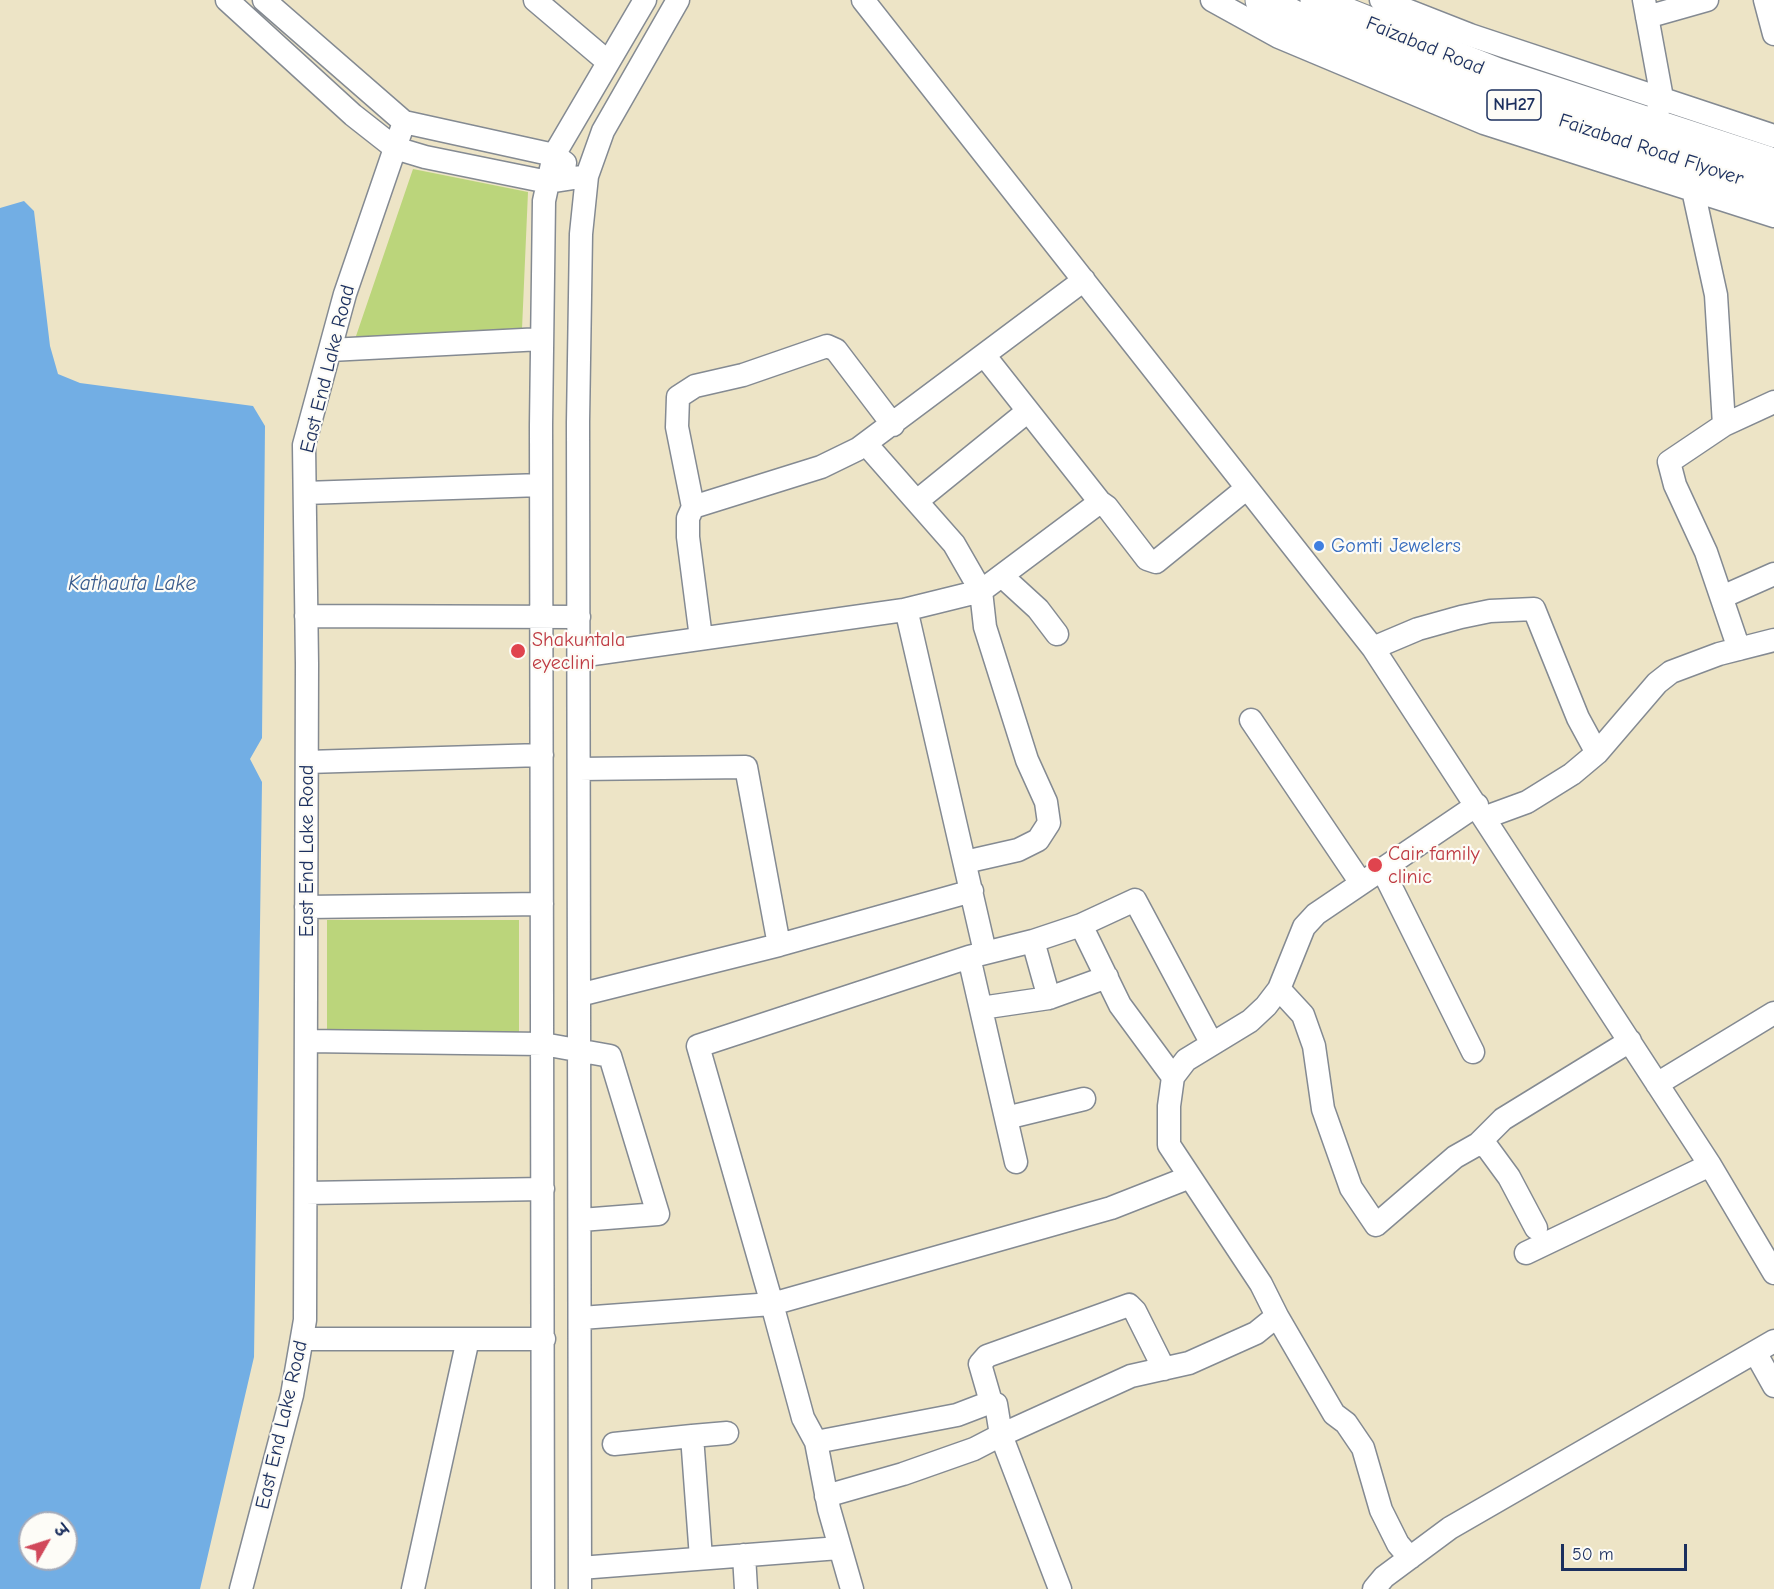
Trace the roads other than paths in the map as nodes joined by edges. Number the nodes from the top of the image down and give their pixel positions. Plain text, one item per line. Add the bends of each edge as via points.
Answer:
1 (226, 0) edge
2 (264, 0) edge
3 (535, 0) edge
4 (645, 0) edge
5 (678, 0) edge
6 (863, 0) edge
7 (1212, 0) edge
8 (1262, 0) edge
9 (1317, 0) edge
10 (1381, 0) edge
11 (1707, 0) edge
12 (1765, 0) edge
13 (1645, 9) edge
14 (1774, 34) edge
15 (608, 62) junction
16 (1657, 111) junction
17 (404, 122) junction
18 (1774, 136) edge
19 (395, 148) junction
20 (554, 155) junction
21 (1774, 165) edge
22 (587, 176) junction
23 (548, 182) junction
24 (1693, 190) junction
25 (1774, 190) edge
26 (1774, 216) edge
27 (1084, 280) junction
28 (542, 339) junction
29 (330, 350) junction
30 (984, 355) junction
31 (1774, 402) edge
32 (1028, 411) junction
33 (893, 425) junction
34 (1724, 425) junction
35 (866, 444) junction
36 (541, 485) junction
37 (1247, 488) junction
38 (305, 493) junction
39 (917, 501) junction
40 (1100, 502) junction
41 (693, 507) junction
42 (1774, 574) edge
43 (1003, 577) junction
44 (981, 591) junction
45 (1722, 597) junction
46 (904, 610) junction
47 (306, 616) junction
48 (542, 616) junction
49 (579, 617) junction
50 (1057, 634) dead end
51 (701, 638) junction
52 (1774, 640) edge
53 (1373, 648) junction
54 (1739, 649) junction
55 (579, 656) junction
56 (1251, 720) dead end
57 (1597, 753) junction
58 (542, 755) junction
59 (307, 762) junction
60 (579, 769) junction
61 (1482, 811) junction
62 (965, 862) junction
63 (1382, 869) junction
64 (1361, 883) junction
65 (972, 891) junction
66 (542, 904) junction
67 (306, 907) junction
68 (1081, 925) junction
69 (1033, 941) junction
70 (779, 945) junction
71 (977, 954) junction
72 (1107, 976) junction
73 (1279, 989) junction
74 (579, 995) junction
75 (1049, 998) junction
76 (981, 1008) junction
77 (1774, 1013) edge
78 (306, 1041) junction
79 (1630, 1041) junction
80 (543, 1044) junction
81 (1212, 1044) junction
82 (580, 1050) junction
83 (1473, 1052) dead end
84 (1173, 1077) junction
85 (1657, 1083) junction
86 (1084, 1099) dead end
87 (1006, 1118) junction
88 (1478, 1144) junction
89 (1016, 1162) dead end
90 (1710, 1165) junction
91 (1190, 1177) junction
92 (543, 1189) junction
93 (306, 1193) junction
94 (581, 1220) junction
95 (1536, 1228) dead end
96 (1526, 1253) dead end
97 (1774, 1273) edge
98 (772, 1304) junction
99 (1277, 1316) junction
100 (581, 1318) junction
101 (302, 1338) junction
102 (468, 1339) junction
103 (544, 1339) junction
104 (1765, 1347) edge
105 (1164, 1369) junction
106 (1774, 1386) edge
107 (991, 1402) junction
108 (727, 1433) dead end
109 (1001, 1435) junction
110 (692, 1436) junction
111 (816, 1442) junction
112 (614, 1444) dead end
113 (826, 1496) junction
114 (838, 1548) junction
115 (744, 1555) junction
116 (701, 1558) junction
117 (1410, 1558) junction
118 (580, 1579) edge
119 (241, 1589) edge
120 (413, 1589) edge
121 (543, 1589) edge
122 (746, 1589) edge
123 (852, 1589) edge
124 (1060, 1589) edge
125 (1374, 1589) edge

1 - 19 street
2 - 17 street
3 - 15 street
4 - 15 street
5 - 22 street via 603,131
6 - 27 street
7 - 24 street via 1279,37 1484,123
8 - 25 highway, Faizabad Road Flyover / NH27 via 1329,36 1452,84
9 - 16 highway, Faizabad Road / NH27 via 1498,75
10 - 16 street
11 - 13 street
12 - 14 street
13 - 16 street
15 - 20 street
16 - 18 street
16 - 21 highway, Faizabad Road / NH27
17 - 19 street, East End Lake Road
17 - 20 street
19 - 23 street
19 - 29 street, East End Lake Road
20 - 22 street
20 - 23 street
22 - 23 street
22 - 49 street via 581,234
23 - 28 street via 544,201
24 - 26 street
24 - 34 street via 1716,296
27 - 30 street
27 - 37 street
28 - 29 street
28 - 36 street
29 - 38 street, East End Lake Road via 304,446
30 - 32 street
30 - 33 street
31 - 34 street
32 - 39 street
32 - 40 street
33 - 35 street
33 - 41 street via 836,350 827,346 743,375 695,386 678,396 677,427
34 - 45 street via 1669,462
35 - 39 street
35 - 41 street via 821,467
36 - 38 street
36 - 48 street
37 - 40 street via 1156,562 1147,559
37 - 53 street
38 - 47 street, East End Lake Road
39 - 44 street via 954,544
40 - 43 street
41 - 51 street via 688,518 688,537
42 - 45 street
43 - 44 street
43 - 50 street via 1038,609
44 - 46 street
44 - 62 street via 985,627 1027,760 1046,802 1049,823 1038,840 1018,850
45 - 54 street
46 - 51 street
46 - 62 street
47 - 48 street
47 - 59 street, East End Lake Road
48 - 49 street
48 - 58 street
49 - 55 street
51 - 55 street
52 - 54 street
53 - 57 street via 1461,617 1534,609 1578,718
53 - 61 street
54 - 57 street via 1671,672
55 - 60 street
56 - 64 street
57 - 61 street via 1554,788 1527,802
58 - 59 street
58 - 66 street
59 - 67 street, East End Lake Road
60 - 70 street via 746,767
60 - 74 street
61 - 63 street
61 - 79 street
62 - 65 street
63 - 64 street
63 - 83 street
64 - 73 street via 1304,927
65 - 70 street
65 - 71 street
66 - 67 street
66 - 80 street
67 - 78 street, East End Lake Road
68 - 69 street
68 - 72 street
68 - 81 street via 1135,900
69 - 71 street
69 - 75 street
70 - 74 street
71 - 76 street
71 - 98 street via 698,1046
72 - 75 street
72 - 84 street via 1120,1005
73 - 81 street via 1250,1021
73 - 88 street via 1303,1015 1314,1046 1323,1109 1351,1188 1377,1225 1455,1157
74 - 82 street
75 - 76 street
76 - 87 street
77 - 85 street
78 - 80 street
78 - 93 street, East End Lake Road
79 - 85 street
79 - 88 street via 1503,1119
80 - 82 street
80 - 92 street
81 - 84 street via 1186,1060
82 - 94 street
82 - 94 street via 610,1056 658,1214
84 - 91 street via 1168,1106 1170,1145
85 - 90 street
86 - 87 street
87 - 89 street
88 - 95 street via 1487,1147 1509,1177
90 - 96 street
90 - 97 street
91 - 98 street via 1111,1208
91 - 99 street via 1261,1284
92 - 93 street
92 - 103 street
93 - 101 street, East End Lake Road
94 - 100 street
98 - 100 street
98 - 111 street via 803,1418
99 - 105 street via 1256,1333 1189,1363
99 - 117 street via 1334,1414 1346,1423 1363,1448 1381,1510 1398,1544
100 - 118 street
101 - 102 street
101 - 119 street, East End Lake Road via 292,1395
102 - 103 street
102 - 120 street
103 - 121 street
104 - 106 street
104 - 117 street via 1450,1528
105 - 107 street via 1129,1305 987,1356 980,1364
105 - 109 street via 1131,1376
107 - 109 street via 996,1404
107 - 111 street via 957,1415
108 - 110 street
109 - 113 street via 914,1470
109 - 124 street
110 - 112 street
110 - 116 street
111 - 113 street
113 - 114 street
114 - 115 street
114 - 123 street
115 - 116 street
115 - 122 street
116 - 118 street
117 - 125 street

